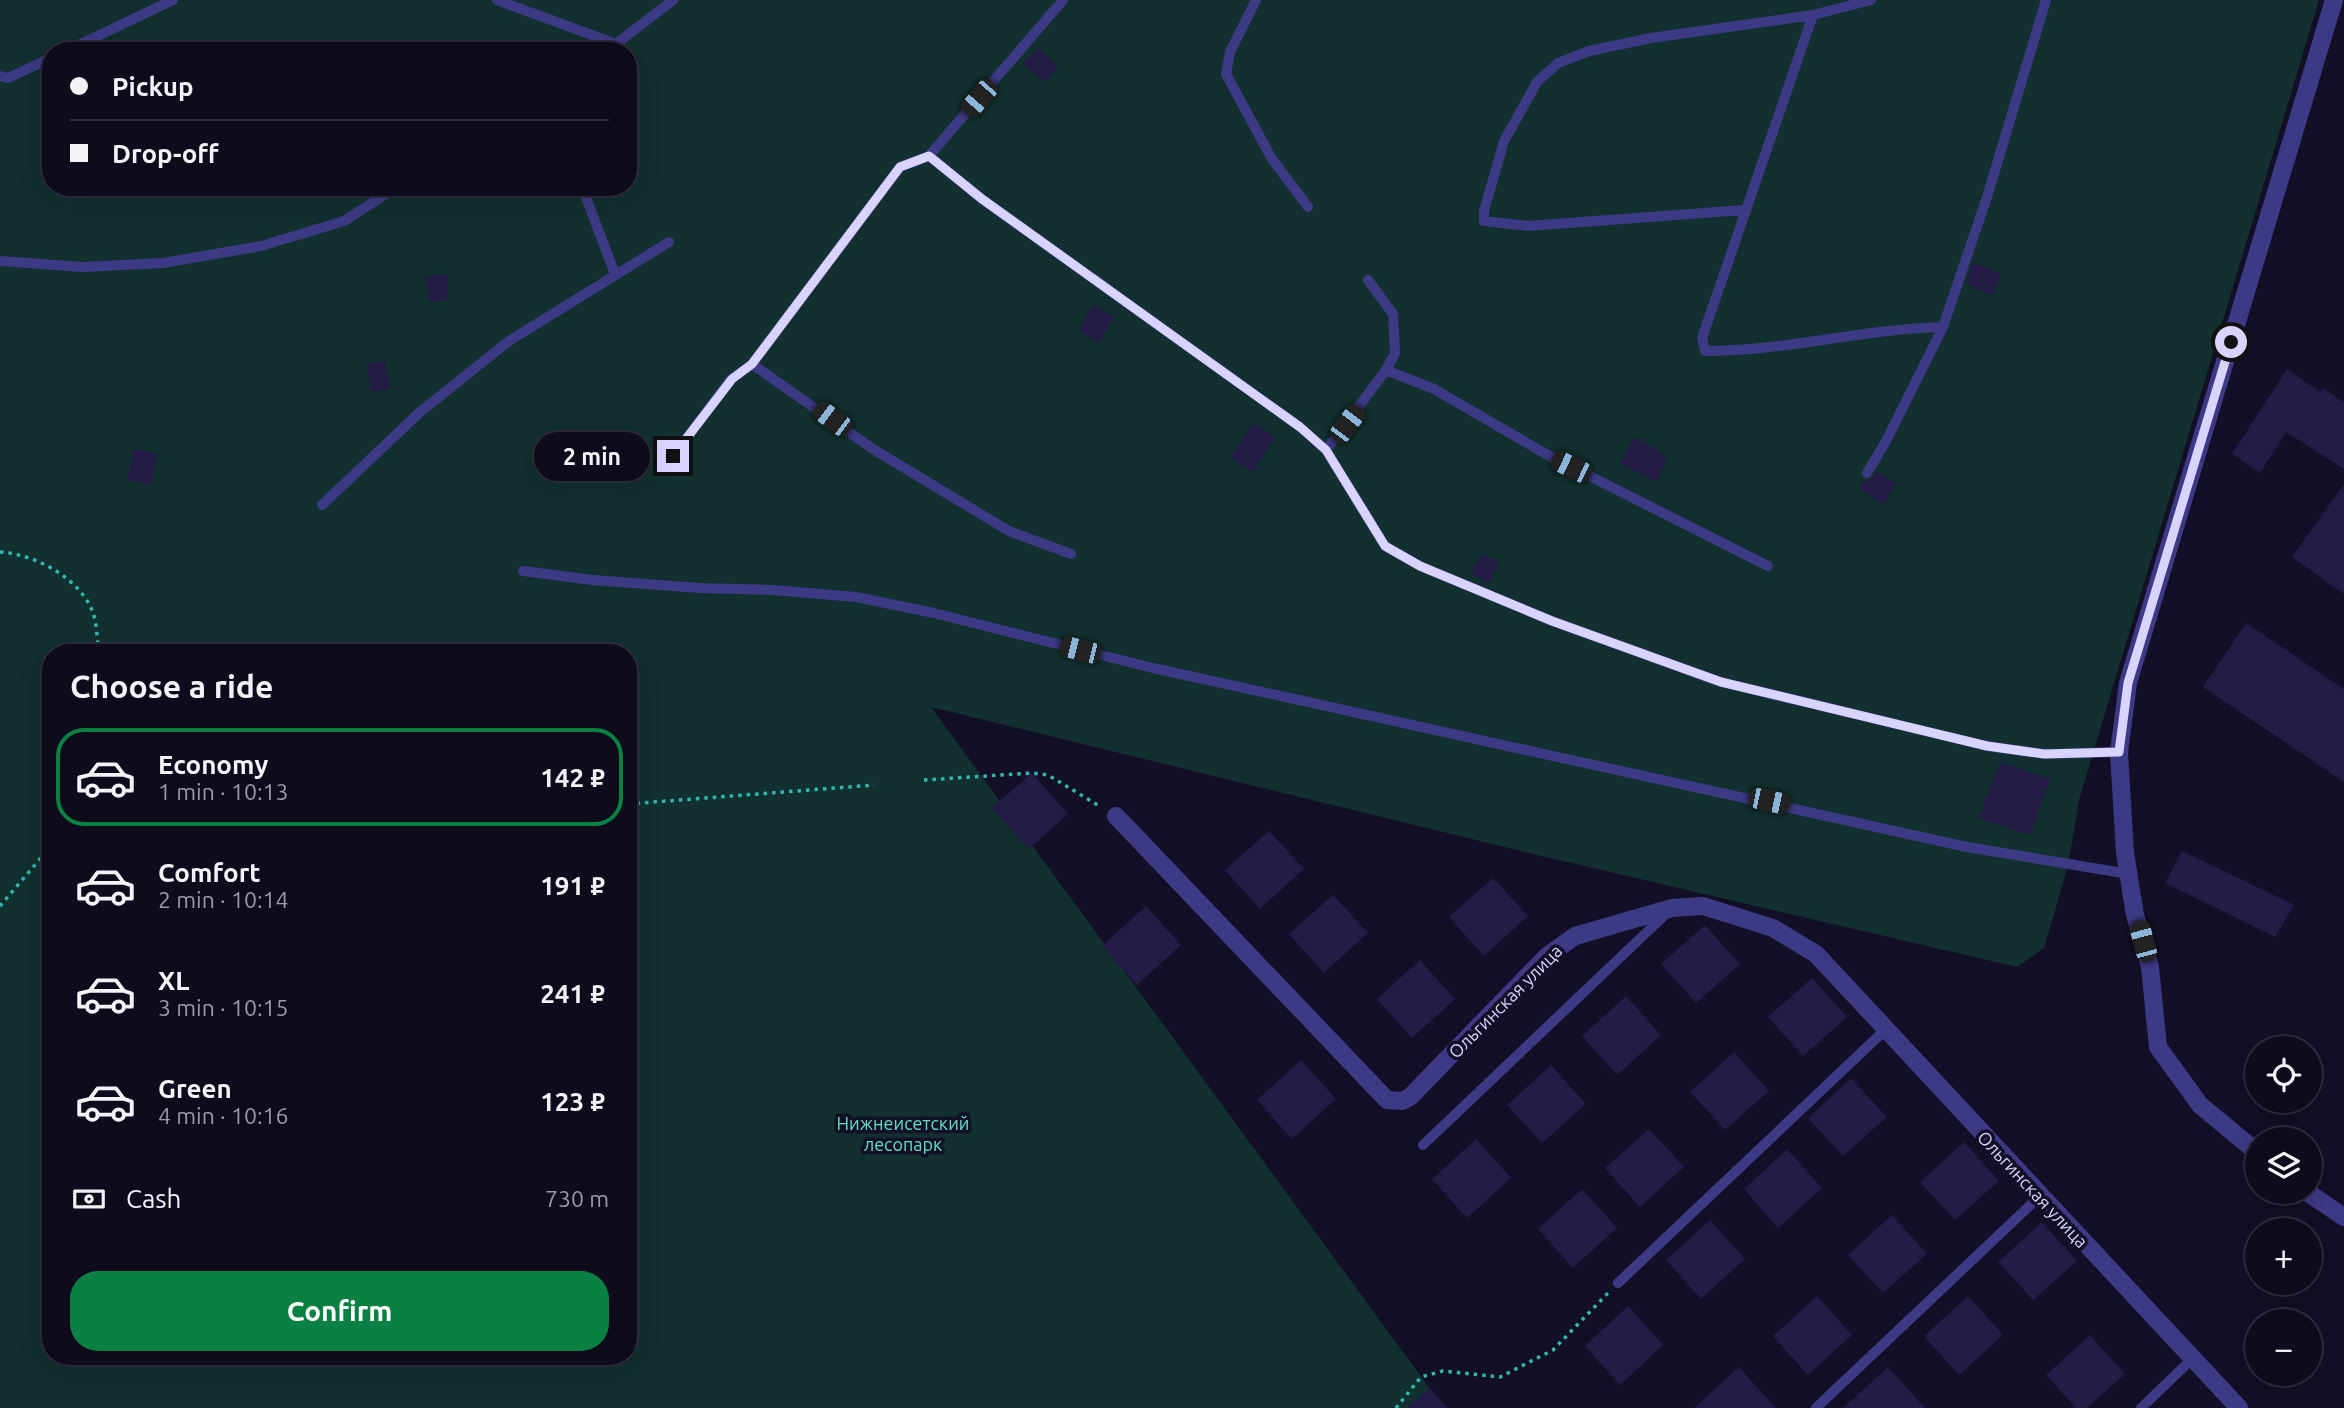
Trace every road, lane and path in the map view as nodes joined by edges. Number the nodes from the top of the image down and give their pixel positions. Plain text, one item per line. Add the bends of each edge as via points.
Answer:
1 (173, 0) edge
2 (497, 0) edge
3 (673, 0) edge
4 (1063, 0) edge
5 (1256, 0) edge
6 (1871, 0) edge
7 (2046, 0) edge
8 (2334, 0) edge
9 (1813, 15) junction
10 (85, 42) edge
11 (601, 42) edge
12 (619, 42) edge
13 (42, 62) edge
14 (0, 76) edge
15 (929, 156) junction
16 (383, 196) edge
17 (585, 196) edge
18 (1308, 207) dead end
19 (1744, 211) junction
20 (670, 242) dead end
21 (0, 261) edge
22 (615, 274) junction
23 (1368, 280) dead end
24 (1943, 327) junction
25 (752, 364) junction
26 (1386, 370) junction
27 (1326, 450) junction
28 (673, 456) dead end
29 (1867, 473) dead end
30 (322, 505) dead end
31 (0, 552) edge
32 (1071, 554) dead end
33 (1768, 566) dead end
34 (523, 571) dead end
35 (98, 644) edge
36 (2119, 752) junction
37 (924, 780) dead end
38 (874, 785) dead end
39 (637, 803) edge
40 (1116, 816) joint
41 (42, 857) edge
42 (2129, 874) junction
43 (0, 906) edge
44 (1672, 908) junction
45 (1885, 1031) junction
46 (2245, 1142) edge
47 (1423, 1145) dead end
48 (2040, 1196) junction
49 (2322, 1202) edge
50 (2344, 1216) edge
51 (1618, 1283) joint
52 (2192, 1359) junction
53 (1395, 1408) edge
54 (1816, 1408) edge
55 (2141, 1408) edge
56 (2239, 1408) edge

1 - 10 lane
2 - 11 lane
3 - 12 lane
4 - 15 lane
5 - 18 lane via 1230,52 1226,74 1272,159
6 - 9 lane
7 - 24 lane
8 - 36 street via 2128,683
9 - 19 lane
9 - 19 lane via 1651,38 1589,51 1558,63 1537,82 1504,141 1484,221 1528,226
13 - 14 lane via 8,78
15 - 25 lane via 900,167
15 - 27 lane
16 - 21 lane via 344,220 261,247 163,263 83,267
17 - 22 lane
19 - 24 lane via 1702,338 1705,351
20 - 22 lane
22 - 30 lane via 509,341 419,413
23 - 26 lane via 1392,314 1395,353
24 - 29 lane
25 - 28 lane via 732,379
25 - 32 lane via 873,449 1009,531
26 - 27 lane
26 - 33 lane via 1434,389 1546,454
27 - 36 lane via 1385,546 1420,566 1552,621 1721,682 1987,746 2044,754
31 - 35 path via 18,553 65,574 92,610
34 - 42 lane via 856,597 1153,668 1967,846
36 - 42 street
37 - 40 path via 1048,775
38 - 39 path
40 - 44 street, Ольгинская улица via 1387,1100 1395,1102 1410,1097 1564,941
41 - 43 path
42 - 46 street via 2150,967 2158,1047 2200,1105
44 - 45 street, Ольгинская улица via 1703,906 1786,934 1816,954
44 - 47 lane
45 - 48 street, Ольгинская улица
45 - 51 lane
48 - 52 street, Ольгинская улица
48 - 54 lane
49 - 50 street
51 - 53 path via 1553,1350 1500,1377 1443,1371 1421,1377
52 - 55 lane
52 - 56 street, Ольгинская улица

